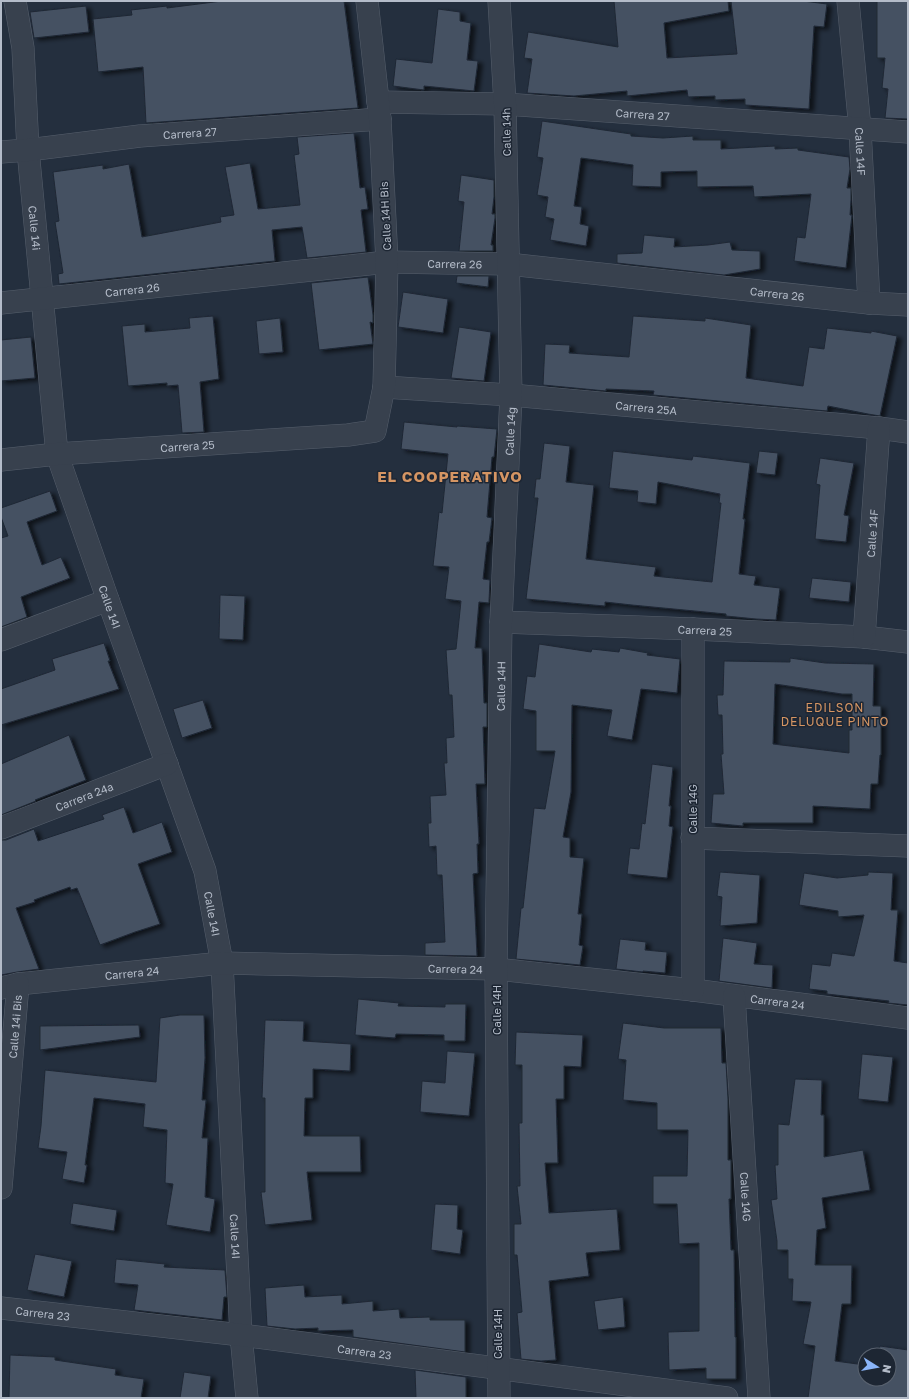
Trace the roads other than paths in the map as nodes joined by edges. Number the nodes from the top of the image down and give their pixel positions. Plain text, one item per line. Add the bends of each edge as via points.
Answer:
1 (15, 1) edge
2 (367, 1) edge
3 (499, 1) edge
4 (848, 1) edge
5 (505, 104) junction
6 (379, 111) junction
7 (860, 129) junction
8 (908, 132) edge
9 (28, 150) junction
10 (1, 152) edge
11 (387, 262) junction
12 (508, 264) junction
13 (42, 299) junction
14 (1, 303) edge
15 (869, 303) junction
16 (908, 305) edge
17 (384, 387) junction
18 (511, 395) junction
19 (879, 428) junction
20 (375, 431) joint
21 (908, 432) edge
22 (57, 454) junction
23 (1, 460) edge
24 (108, 600) junction
25 (501, 622) junction
26 (693, 629) junction
27 (864, 637) junction
28 (1, 640) edge
29 (908, 642) edge
30 (167, 764) junction
31 (1, 828) edge
32 (692, 838) junction
33 (908, 846) edge
34 (222, 963) junction
35 (496, 969) junction
36 (10, 986) edge
37 (693, 990) junction
38 (734, 996) junction
39 (908, 1018) edge
40 (1, 1188) edge
41 (1, 1308) edge
42 (241, 1335) junction
43 (498, 1368) junction
44 (247, 1398) edge
45 (499, 1398) edge
46 (727, 1398) edge
47 (758, 1398) edge

1 - 9 street, Calle 14i via 23,48
2 - 6 street, Calle 14H Bis
3 - 5 street, Calle 14h
4 - 7 street, Calle 14F
5 - 6 street, Carrera 27
5 - 7 street, Carrera 27
5 - 12 street, Calle 14h
6 - 9 street, Carrera 27
6 - 11 street, Calle 14H Bis
7 - 8 street, Carrera 27
7 - 15 street, Calle 14F
9 - 10 street, Carrera 27
9 - 13 street, Calle 14i
11 - 12 street, Carrera 26
11 - 13 street, Carrera 26
11 - 17 street, Calle 14H Bis
12 - 15 street, Carrera 26
12 - 18 street, Calle 14g
13 - 14 street, Carrera 26
13 - 22 street, Calle 14i
15 - 16 street, Carrera 26
17 - 18 street, Carrera 25A
17 - 20 street, Calle 14H Bis
18 - 19 street, Carrera 25A
18 - 25 street, Calle 14g
19 - 21 street, Carrera 25A
19 - 27 street, Calle 14F
20 - 22 street, Carrera 25 via 348,435
22 - 23 street, Carrera 25
22 - 24 street, Calle 14I
24 - 28 street
24 - 30 street, Calle 14I
25 - 26 street, Carrera 25
25 - 35 street, Calle 14H
26 - 27 street, Carrera 25
26 - 32 street, Calle 14G
27 - 29 street, Carrera 25
30 - 31 street, Carrera 24a
30 - 34 street, Calle 14I via 205,871
32 - 33 street
32 - 37 street, Calle 14G
34 - 35 street, Carrera 24
34 - 36 street, Carrera 24
34 - 42 street, Calle 14I
35 - 37 street, Carrera 24
35 - 43 street, Calle 14H
36 - 40 street, Calle 14i Bis
37 - 38 street, Carrera 24
38 - 39 street, Carrera 24
38 - 47 street, Calle 14G
41 - 42 street, Carrera 23
42 - 43 street, Carrera 23
42 - 44 street, Calle 14I
43 - 45 street, Calle 14H
43 - 46 street, Carrera 23

